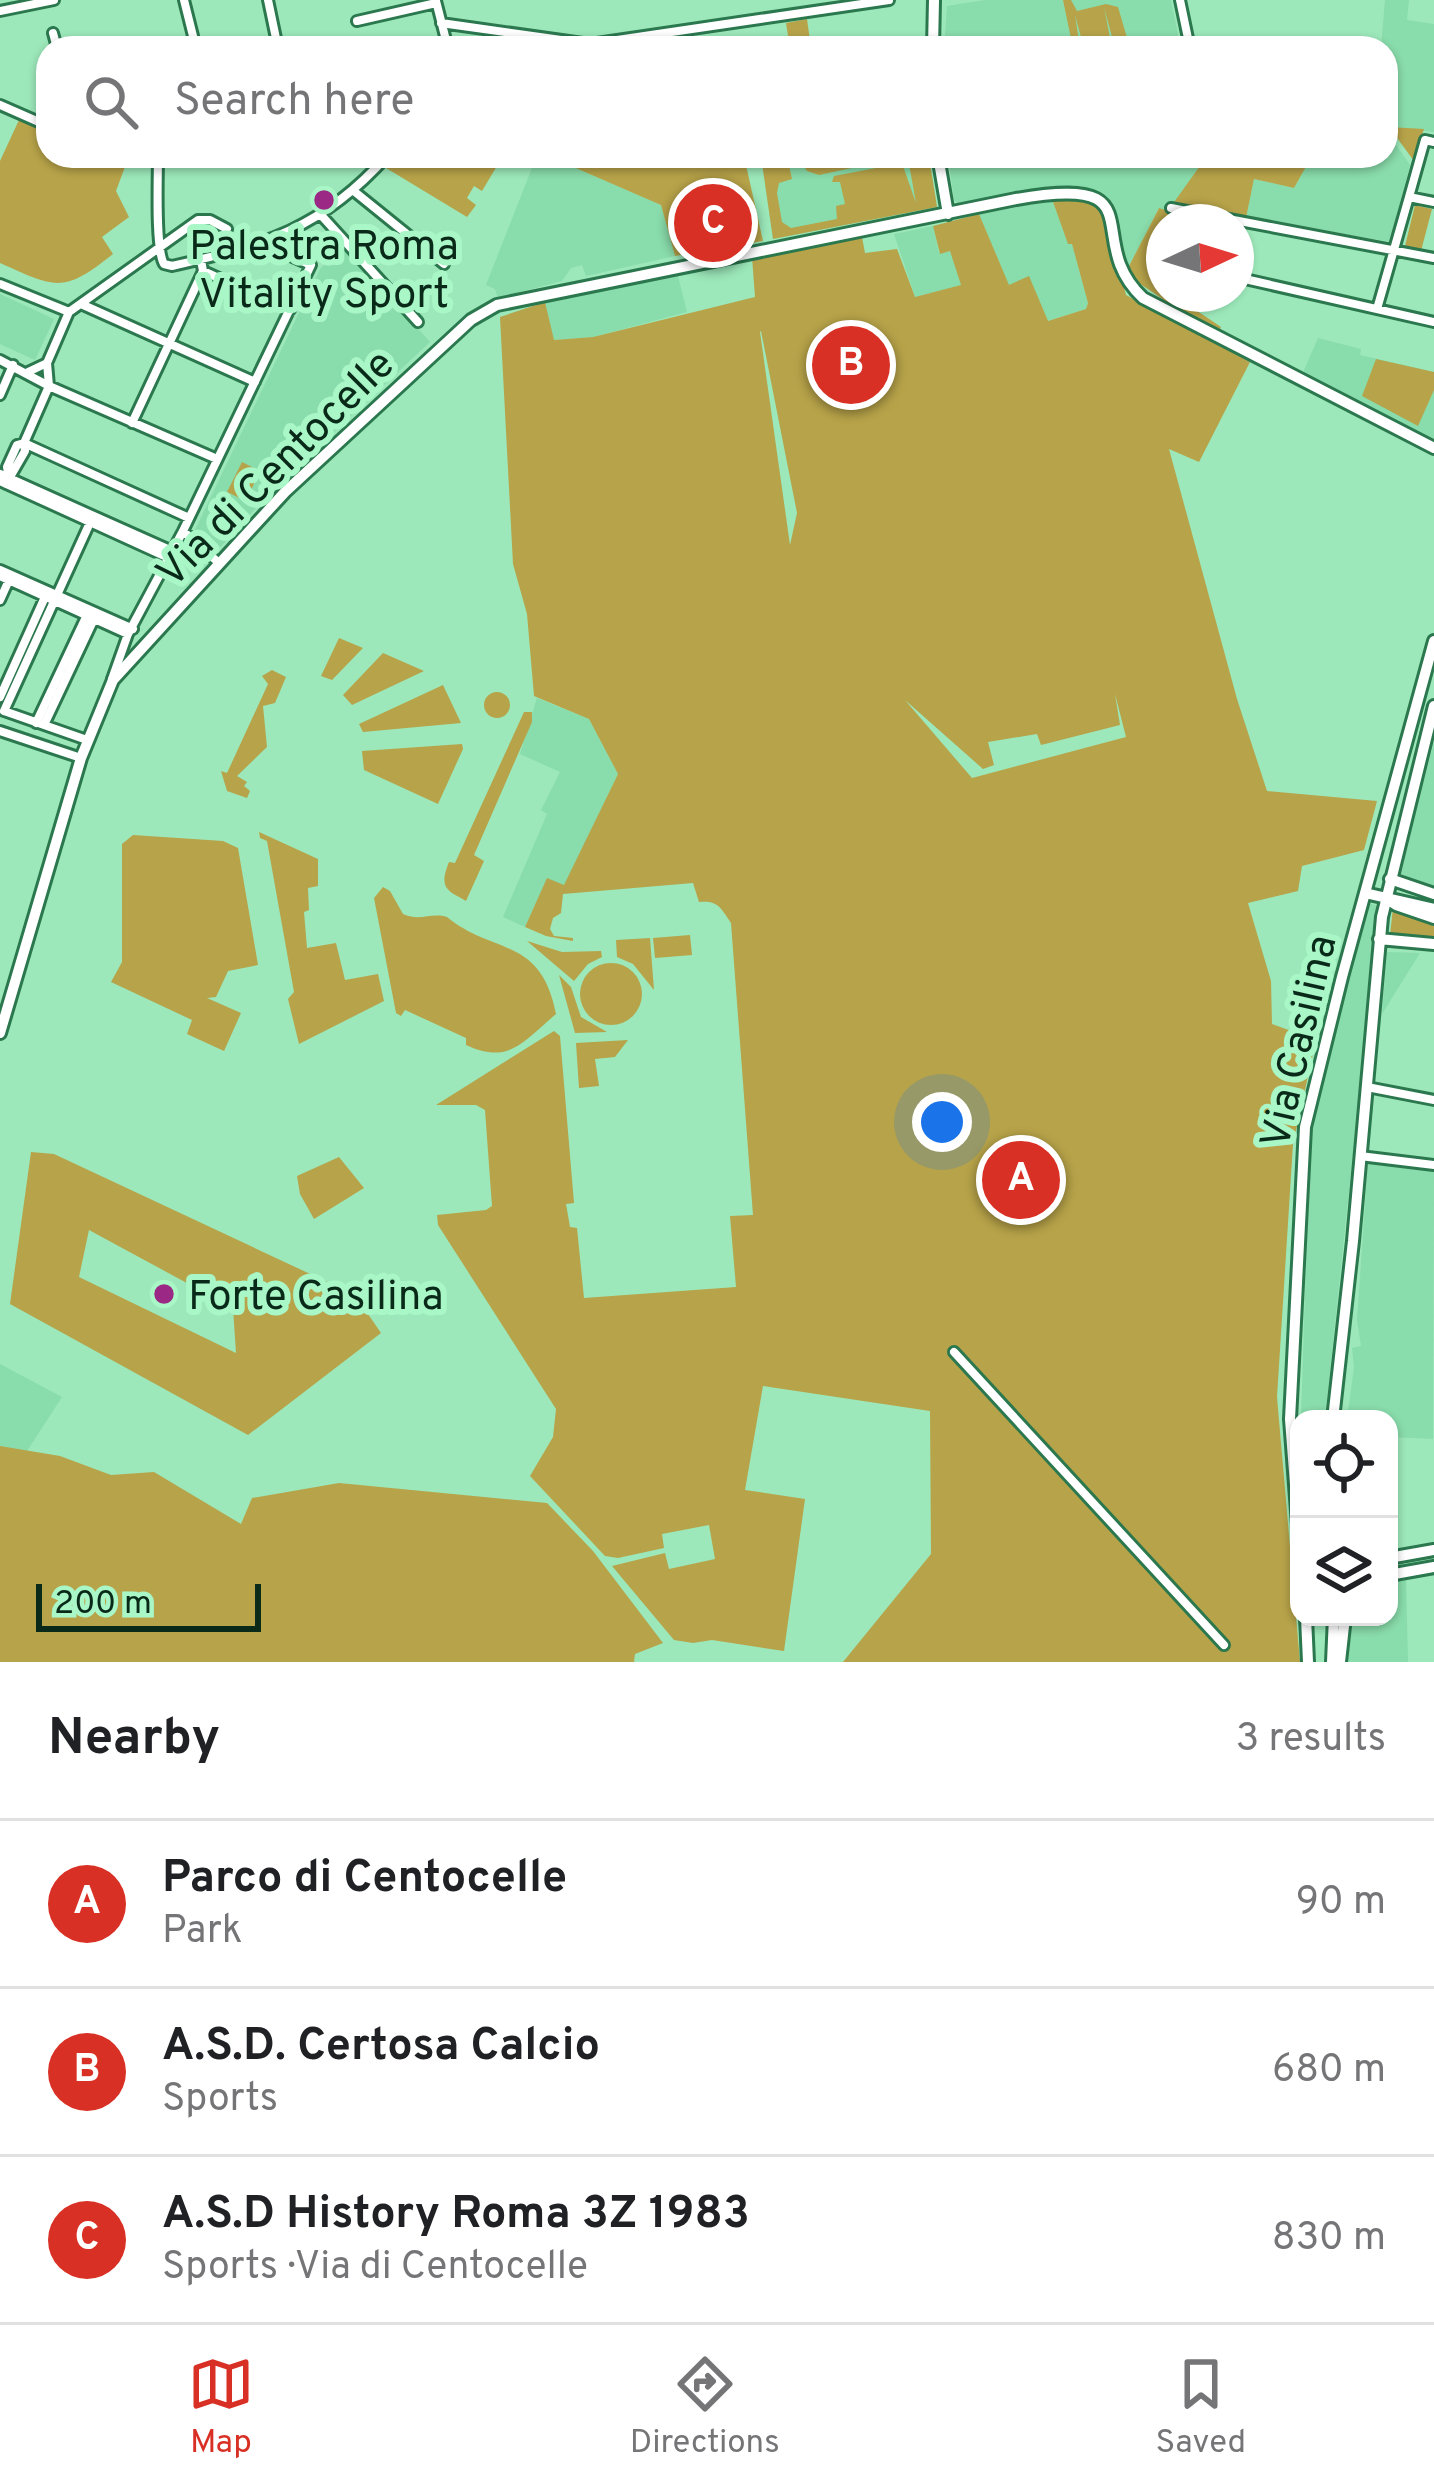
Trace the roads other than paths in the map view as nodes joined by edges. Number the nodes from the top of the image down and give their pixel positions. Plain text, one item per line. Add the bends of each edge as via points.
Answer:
1 (54, 0) edge
2 (184, 0) edge
3 (268, 0) edge
4 (889, 0) edge
5 (934, 0) edge
6 (1180, 0) edge
7 (435, 1) edge
8 (0, 11) edge
9 (357, 21) dead end
10 (441, 23) junction
11 (193, 36) edge
12 (276, 36) edge
13 (445, 36) edge
14 (533, 36) edge
15 (644, 36) edge
16 (933, 36) edge
17 (1188, 36) edge
18 (0, 105) edge
19 (36, 121) edge
20 (1434, 142) edge
21 (158, 168) edge
22 (376, 168) edge
23 (940, 168) edge
24 (355, 192) junction
25 (1408, 196) junction
26 (1434, 202) edge
27 (948, 214) junction
28 (321, 215) junction
29 (1254, 224) edge
30 (227, 229) dead end
31 (261, 244) junction
32 (157, 250) junction
33 (1394, 250) junction
34 (1434, 258) edge
35 (201, 259) junction
36 (444, 264) dead end
37 (202, 271) junction
38 (1254, 281) edge
39 (0, 284) edge
40 (81, 304) junction
41 (1377, 308) junction
42 (290, 310) junction
43 (69, 312) junction
44 (418, 322) dead end
45 (1434, 322) edge
46 (167, 343) junction
47 (0, 359) edge
48 (47, 363) junction
49 (13, 365) junction
50 (28, 372) junction
51 (255, 382) junction
52 (49, 386) junction
53 (0, 395) edge
54 (132, 423) junction
55 (24, 442) junction
56 (1434, 448) edge
57 (217, 459) junction
58 (4, 479) edge
59 (189, 518) junction
60 (92, 519) junction
61 (183, 531) junction
62 (170, 555) junction
63 (220, 563) junction
64 (5, 575) edge
65 (52, 598) junction
66 (0, 600) edge
67 (90, 617) junction
68 (130, 631) junction
69 (1434, 641) edge
70 (110, 687) junction
71 (0, 697) edge
72 (1434, 706) edge
73 (2, 711) edge
74 (40, 724) junction
75 (0, 731) edge
76 (87, 740) junction
77 (81, 758) junction
78 (1390, 880) junction
79 (1365, 893) junction
80 (1434, 895) edge
81 (1386, 898) junction
82 (1434, 909) edge
83 (1434, 918) edge
84 (1379, 939) junction
85 (1434, 944) edge
86 (4, 1004) edge
87 (0, 1033) edge
88 (1365, 1087) junction
89 (1434, 1100) edge
90 (1360, 1156) junction
91 (1434, 1165) edge
92 (954, 1352) dead end
93 (1290, 1410) edge
94 (1334, 1410) edge
95 (1434, 1550) edge
96 (1398, 1556) edge
97 (1434, 1567) edge
98 (1398, 1573) edge
99 (1309, 1626) edge
100 (1336, 1626) edge
101 (1224, 1645) dead end
102 (1308, 1662) edge
103 (1336, 1662) edge

1 - 8 street
2 - 11 street
3 - 12 street
4 - 15 street
5 - 16 street
6 - 17 street
7 - 9 street
7 - 10 street
10 - 13 street
10 - 14 street
18 - 19 street
20 - 25 street via 1425,140
21 - 32 street
22 - 24 street
23 - 27 street
24 - 28 street
24 - 36 street
25 - 26 street
25 - 33 street
27 - 56 street, Via di Centocelle via 1070,191 1093,195 1104,206 1126,278 1144,298
27 - 63 street, Via di Centocelle via 489,308 285,492
28 - 31 street
28 - 44 street
29 - 33 street
30 - 32 street via 198,220
31 - 35 street
31 - 42 street via 311,266
32 - 35 street via 172,266
32 - 40 street
33 - 34 street
33 - 41 street
35 - 37 street
37 - 42 street
37 - 46 street
38 - 41 street
39 - 43 street
40 - 43 street
40 - 46 street
41 - 45 street
42 - 51 street
43 - 48 street
46 - 51 street
46 - 54 street
47 - 49 street
48 - 50 street
48 - 52 street
49 - 50 street
49 - 53 street
50 - 52 street
51 - 57 street
52 - 54 street
52 - 55 street
54 - 57 street
55 - 58 street
55 - 59 street
57 - 59 street
58 - 60 street
59 - 61 street
60 - 62 street
60 - 65 street
61 - 62 street
61 - 63 street
62 - 68 street
63 - 70 street, Via di Centocelle
64 - 65 street
64 - 66 street
65 - 67 street
65 - 68 street
65 - 71 street
65 - 73 street
67 - 68 street
67 - 74 street
68 - 70 street
69 - 79 street, Via Casilina
70 - 76 street, Via di Centocelle
72 - 78 street, Via Casilina
73 - 74 street
74 - 76 street
75 - 77 street
76 - 77 street, Via di Centocelle
77 - 86 street, Via di Centocelle
78 - 80 street
78 - 81 street, Via Casilina
79 - 81 street
79 - 93 street, Via Casilina via 1304,1138
81 - 82 street
81 - 83 street
81 - 84 street, Via Casilina
84 - 85 street
84 - 88 street, Via Casilina
86 - 87 street, Via di Centocelle
88 - 89 street
88 - 90 street, Via Casilina
90 - 91 street
90 - 94 street, Via Casilina
92 - 101 street
95 - 96 street
97 - 98 street
99 - 102 street
100 - 103 street

